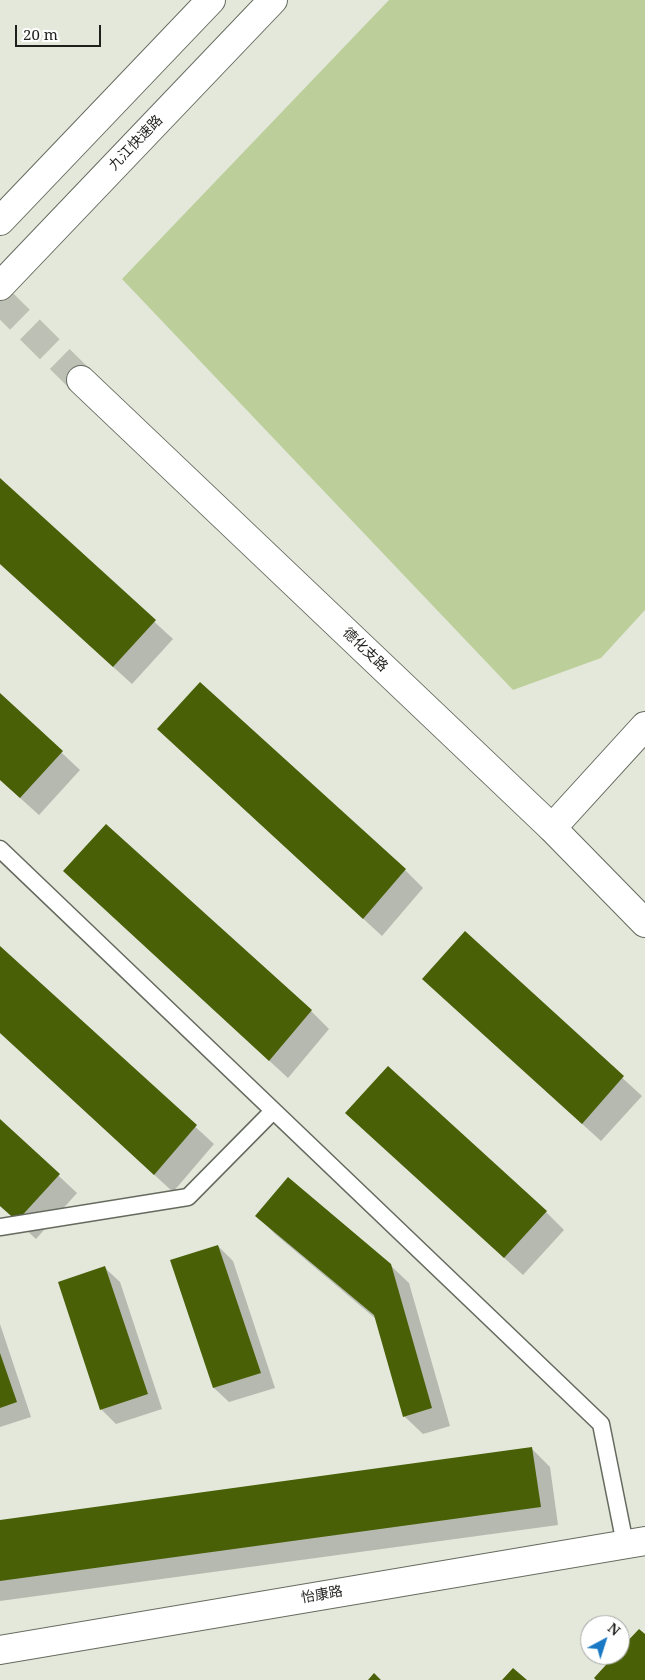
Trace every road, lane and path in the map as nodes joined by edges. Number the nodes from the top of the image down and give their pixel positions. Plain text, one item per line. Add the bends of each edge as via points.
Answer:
1 (211, 0) edge
2 (273, 0) edge
3 (0, 221) edge
4 (0, 286) edge
5 (82, 380) tunnel mouth
6 (645, 726) edge
7 (552, 828) junction
8 (0, 849) edge
9 (645, 924) edge
10 (273, 1111) junction
11 (0, 1227) edge
12 (635, 1543) edge
13 (0, 1650) edge

1 - 3 main road
2 - 4 main road, 九江快速路
5 - 7 main road, 德化支路
6 - 7 main road
7 - 9 main road, 德化支路
8 - 10 lane
10 - 11 lane via 188,1196
10 - 12 lane via 601,1424
12 - 13 main road, 怡康路

